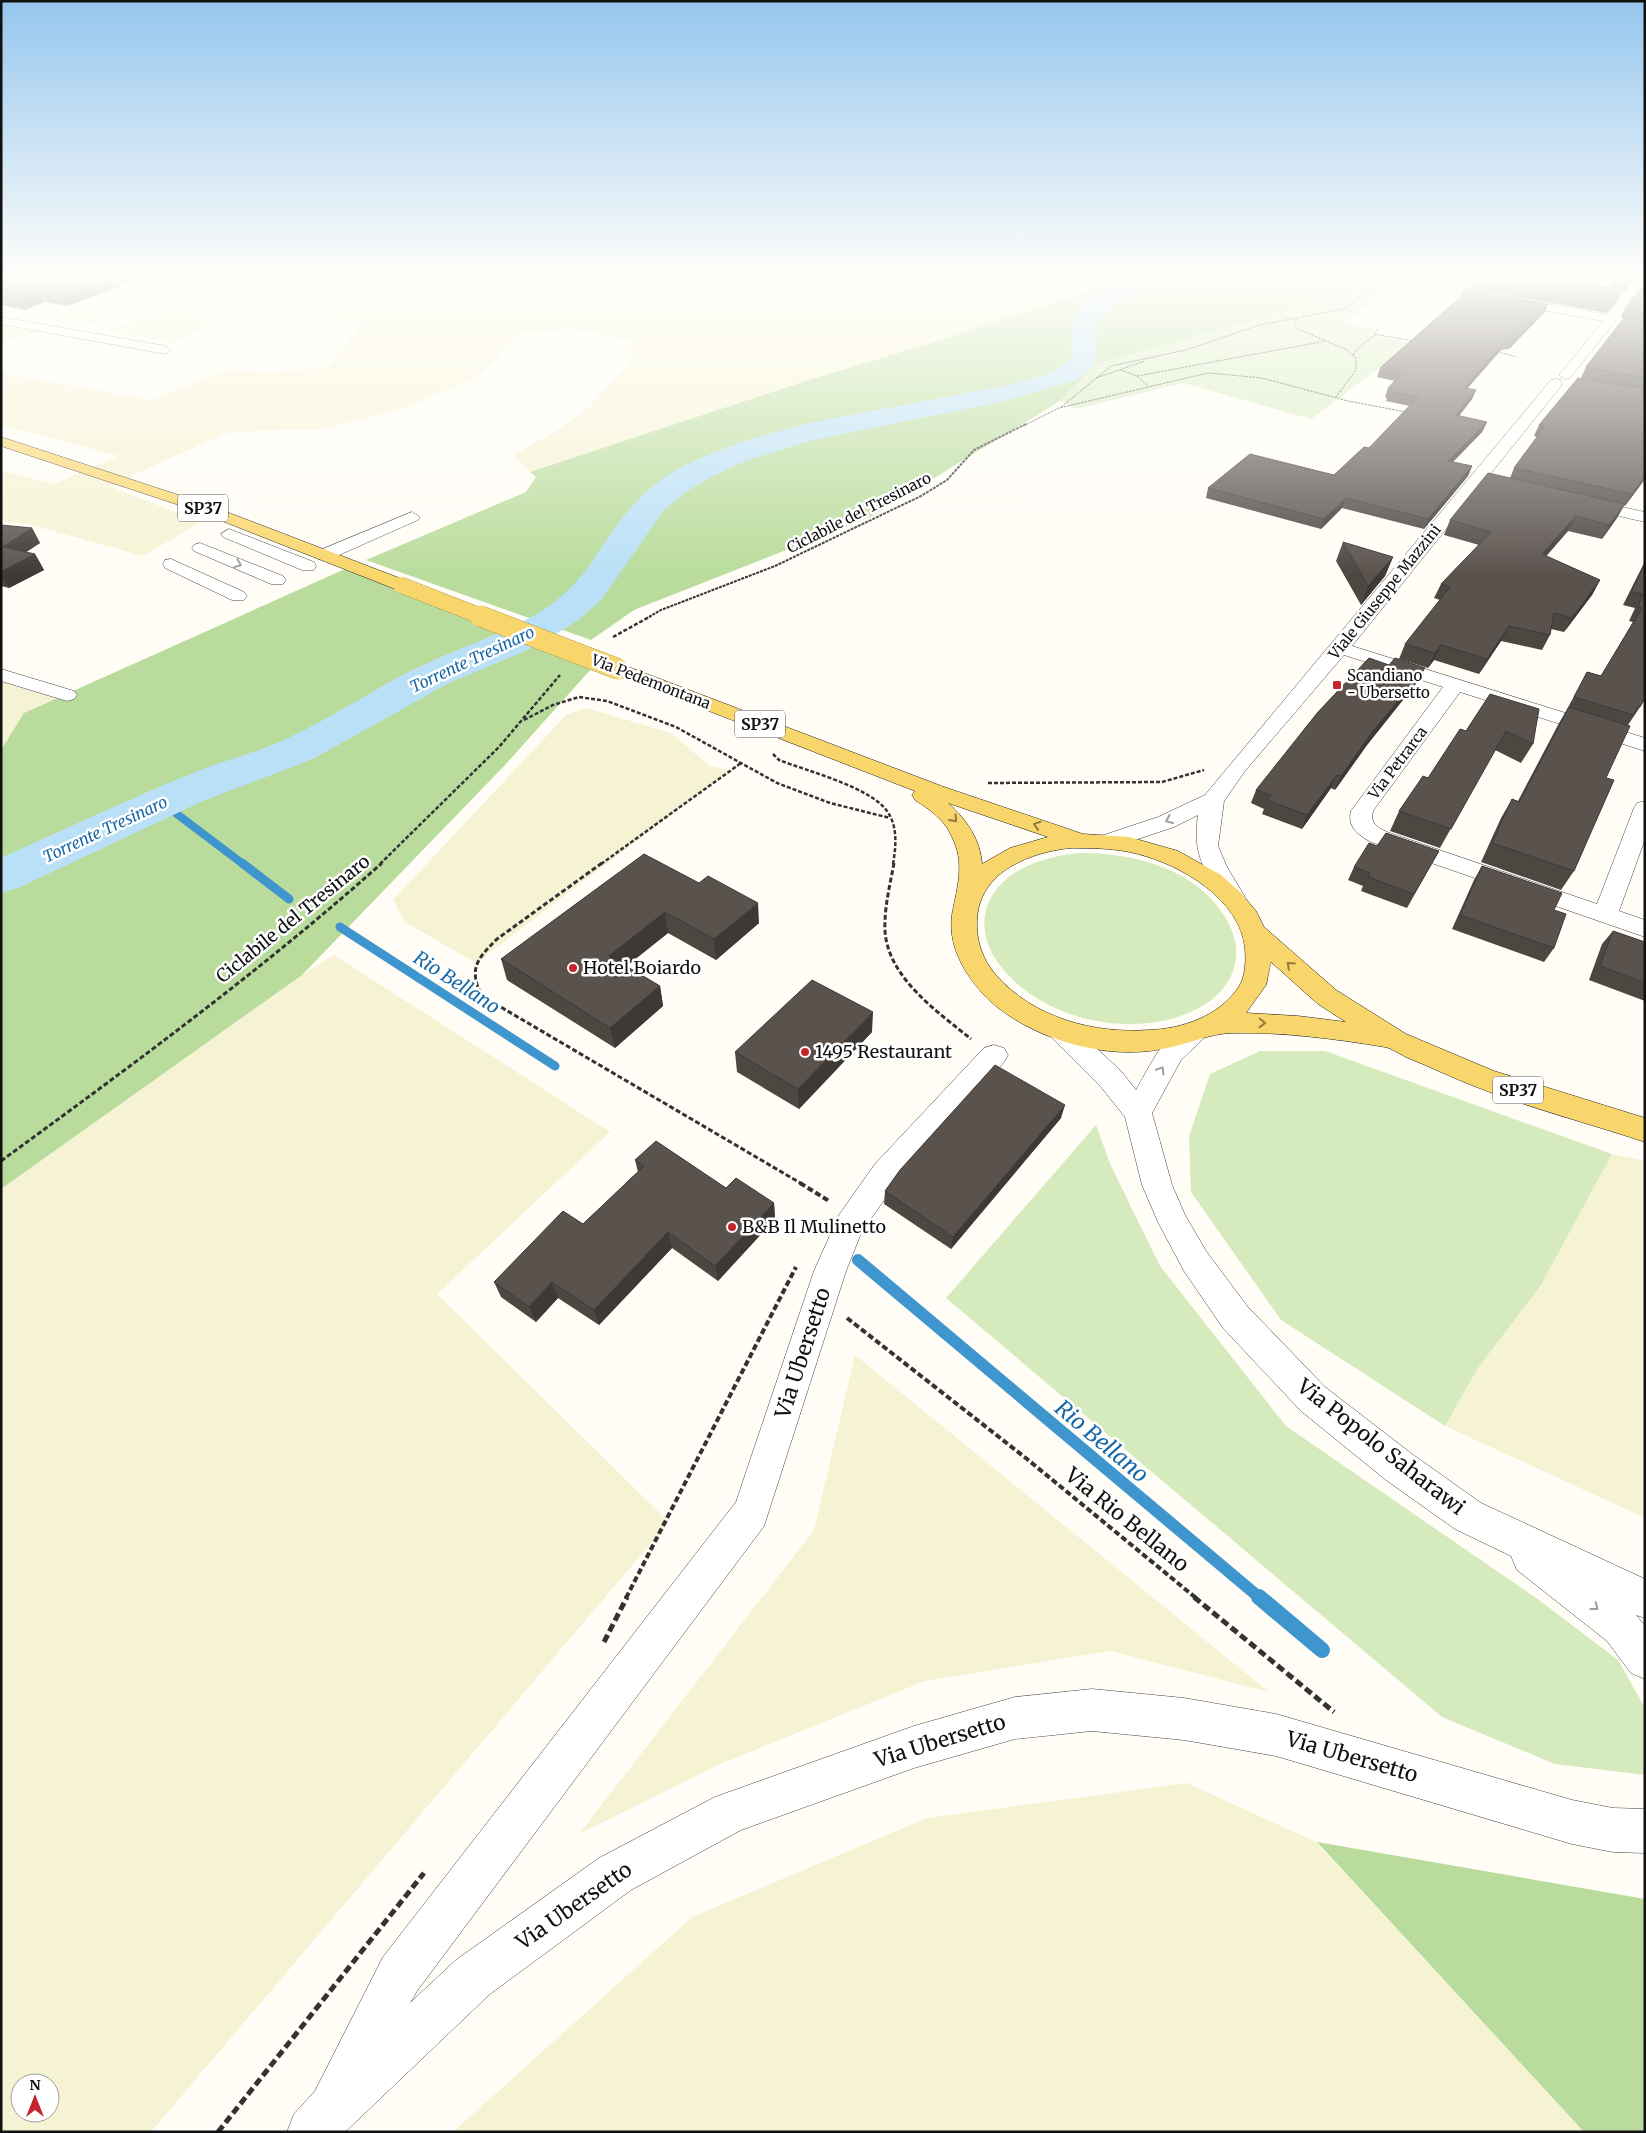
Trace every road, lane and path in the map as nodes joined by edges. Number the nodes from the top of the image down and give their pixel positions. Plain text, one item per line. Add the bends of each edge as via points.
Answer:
1 (1137, 376) edge
2 (1097, 377) edge
3 (1102, 377) edge
4 (1189, 377) edge
5 (1260, 377) edge
6 (1351, 377) edge
7 (1563, 377) edge
8 (1092, 380) junction
9 (1148, 386) junction
10 (1336, 397) junction
11 (1059, 408) junction
12 (1414, 414) edge
13 (1, 441) edge
14 (1569, 500) edge
15 (412, 517) dead end
16 (1645, 517) edge
17 (222, 537) dead end
18 (324, 555) junction
19 (186, 556) junction
20 (301, 569) dead end
21 (277, 580) dead end
22 (260, 587) dead end
23 (238, 596) dead end
24 (611, 639) dead end
25 (1340, 648) junction
26 (565, 671) dead end
27 (1, 675) edge
28 (1455, 685) junction
29 (67, 695) dead end
30 (522, 721) junction
31 (1645, 745) edge
32 (775, 749) dead end
33 (741, 763) junction
34 (1238, 767) junction
35 (902, 779) junction
36 (986, 783) dead end
37 (1213, 800) junction
38 (1645, 808) edge
39 (890, 818) junction
40 (1084, 841) junction
41 (1109, 841) junction
42 (970, 894) junction
43 (1234, 899) junction
44 (1605, 915) junction
45 (1645, 929) edge
46 (1254, 932) junction
47 (1058, 1028) junction
48 (1204, 1028) junction
49 (1396, 1041) junction
50 (994, 1055) joint
51 (1138, 1112) junction
52 (1645, 1130) edge
53 (1, 1161) edge
54 (837, 1216) junction
55 (816, 1277) junction
56 (1487, 1525) junction
57 (1645, 1599) edge
58 (600, 1650) dead end
59 (1645, 1659) edge
60 (1341, 1718) dead end
61 (1645, 1831) edge
62 (429, 1867) dead end
63 (321, 2121) edge
64 (218, 2132) edge

1 - 9 path
2 - 8 path
3 - 8 path
4 - 9 path, Ciclabile del Tresinaro
5 - 10 path, Ciclabile del Tresinaro
6 - 10 path
7 - 25 street, Viale Giuseppe Mazzini via 1487,482
8 - 11 path
9 - 11 path, Ciclabile del Tresinaro
10 - 12 path, Ciclabile del Tresinaro
11 - 24 path, Ciclabile del Tresinaro via 974,450 947,480 915,499 775,566 661,610
13 - 18 main road, SP37 via 200,507
14 - 16 street
15 - 18 street
17 - 20 street
18 - 35 main road, Via Pedemontana / SP37, bridge
19 -> 21 street
19 - 22 street
19 - 23 street
25 - 28 street
25 - 34 street, Viale Giuseppe Mazzini
26 - 30 path, Ciclabile del Tresinaro via 534,703
27 - 29 street
28 - 31 street
28 - 44 street, Via Petrarca via 1362,811 1359,819 1362,826 1379,838
30 - 33 path via 573,698 607,701 676,727
30 - 53 path, Ciclabile del Tresinaro via 450,796 346,894 146,1055
32 - 39 path via 774,758 866,795 888,812
33 - 39 path via 777,783 830,803
33 - 54 path via 498,939 483,952 473,973 482,996 814,1191 830,1201
34 - 36 path via 1194,770 1183,777 1162,782
34 - 37 street, Viale Giuseppe Mazzini
40 -> 35 main road, Via Pedemontana / SP37
35 -> 42 main road, Via Pedemontana via 945,810 961,827 970,848
37 -> 41 street, Viale Giuseppe Mazzini via 1166,822
37 - 43 street, Viale Giuseppe Mazzini via 1207,846
38 - 44 street
39 - 50 path via 896,835 884,916 890,952 912,988 976,1044
40 - 41 main road, Via Pedemontana
40 - 42 main road, Via Pedemontana via 1034,847 1002,861 983,876
41 - 43 main road, Via Pedemontana via 1148,849 1186,864
42 - 47 main road, Via Pedemontana via 962,922 963,937 976,967 987,982 1012,1004
43 - 46 main road, Via Pedemontana
44 - 45 street
46 - 48 main road, Via Pedemontana via 1259,960 1254,983 1241,1003
49 -> 46 main road, Via Pedemontana / SP37 via 1327,997
47 - 48 main road, Via Pedemontana via 1129,1041 1152,1041
47 - 51 street, Via Popolo Saharawi via 1111,1079
48 -> 49 main road, Via Pedemontana / SP37 via 1240,1022 1304,1025
51 -> 48 street via 1171,1053
49 - 52 main road, Via Pedemontana / SP37 via 1485,1079
50 - 54 street, Via Ubersetto via 886,1173
51 - 56 street, Via Popolo Saharawi via 1157,1185 1173,1222 1195,1261 1235,1317 1313,1399 1399,1467 1468,1516
54 - 55 street, Via Ubersetto
55 - 58 path
55 - 60 path, Via Rio Bellano via 1027,1459
55 - 63 street, Via Ubersetto via 751,1513 400,1974
56 - 57 street, Via Popolo Saharawi
56 -> 59 street via 1621,1627
61 - 63 street, Via Ubersetto via 1614,1830 1572,1822 1276,1735 1184,1719 1092,1710 1015,1718 914,1747 730,1812 615,1874 473,1977
62 - 64 path

